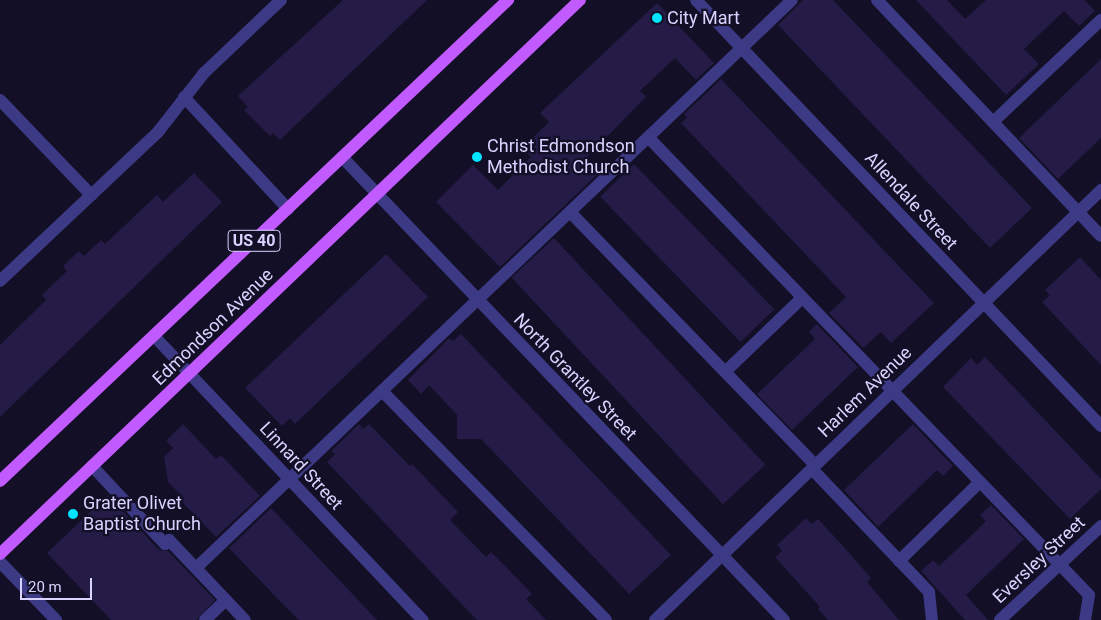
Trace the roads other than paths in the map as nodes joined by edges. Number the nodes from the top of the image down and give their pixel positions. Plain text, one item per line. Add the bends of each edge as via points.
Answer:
1 (281, 0) edge
2 (508, 0) edge
3 (580, 0) edge
4 (696, 0) edge
5 (792, 0) edge
6 (877, 0) edge
7 (1101, 20) edge
8 (742, 48) junction
9 (184, 98) junction
10 (0, 100) edge
11 (993, 122) junction
12 (648, 137) junction
13 (342, 157) junction
14 (1101, 190) edge
15 (377, 194) junction
16 (91, 195) junction
17 (288, 209) junction
18 (570, 212) junction
19 (1078, 212) junction
20 (1101, 236) edge
21 (0, 281) edge
22 (802, 298) junction
23 (477, 300) junction
24 (983, 302) junction
25 (154, 336) junction
26 (725, 372) junction
27 (189, 374) junction
28 (892, 390) junction
29 (382, 391) junction
30 (1101, 426) edge
31 (92, 466) junction
32 (814, 467) junction
33 (290, 480) junction
34 (0, 482) edge
35 (980, 482) junction
36 (1101, 526) edge
37 (0, 554) edge
38 (722, 556) junction
39 (899, 561) junction
40 (0, 562) edge
41 (1059, 565) junction
42 (196, 568) junction
43 (226, 600) junction
44 (56, 620) edge
45 (205, 620) edge
46 (246, 620) edge
47 (423, 620) edge
48 (606, 620) edge
49 (655, 620) edge
50 (784, 620) edge
51 (932, 620) edge
52 (1000, 620) edge
53 (1085, 620) edge

1 - 9 street via 204,73
2 - 13 main road, Edmondson Avenue / US 40
3 - 15 main road, Edmondson Avenue / US 40
4 - 8 street, Allendale Street
5 - 8 street
6 - 11 street
7 - 11 street
8 - 12 street
8 - 24 street, Allendale Street
9 - 16 street via 158,132
9 - 17 street
10 - 16 street
11 - 19 street
12 - 18 street
12 - 22 street
13 - 15 street, North Grantley Street
13 - 17 main road, Edmondson Avenue / US 40
14 - 19 street, Harlem Avenue
15 - 23 street, North Grantley Street
15 - 27 main road, Edmondson Avenue / US 40
16 - 21 street
17 - 25 main road, Edmondson Avenue / US 40
18 - 23 street
18 - 26 street
19 - 20 street
19 - 24 street, Harlem Avenue
22 - 26 street
22 - 28 street
23 - 29 street
23 - 38 street, North Grantley Street
24 - 28 street, Harlem Avenue
24 - 30 street, Allendale Street
25 - 27 street, Linnard Street
25 - 34 main road, Edmondson Avenue / US 40
26 - 32 street
27 - 31 main road, Edmondson Avenue / US 40
27 - 33 street, Linnard Street
28 - 32 street, Harlem Avenue
28 - 35 street
29 - 33 street
29 - 48 street
31 - 37 main road, Edmondson Avenue / US 40
31 - 42 street via 165,544 169,540
32 - 38 street, Harlem Avenue
32 - 39 street
33 - 42 street
33 - 47 street, Linnard Street
35 - 39 street
35 - 41 street
36 - 41 street, Eversley Street
38 - 49 street, Harlem Avenue
38 - 50 street, North Grantley Street
39 - 51 street via 929,592
40 - 44 street
41 - 52 street, Eversley Street
41 - 53 street via 1089,595
42 - 43 street
43 - 45 street
43 - 46 street

